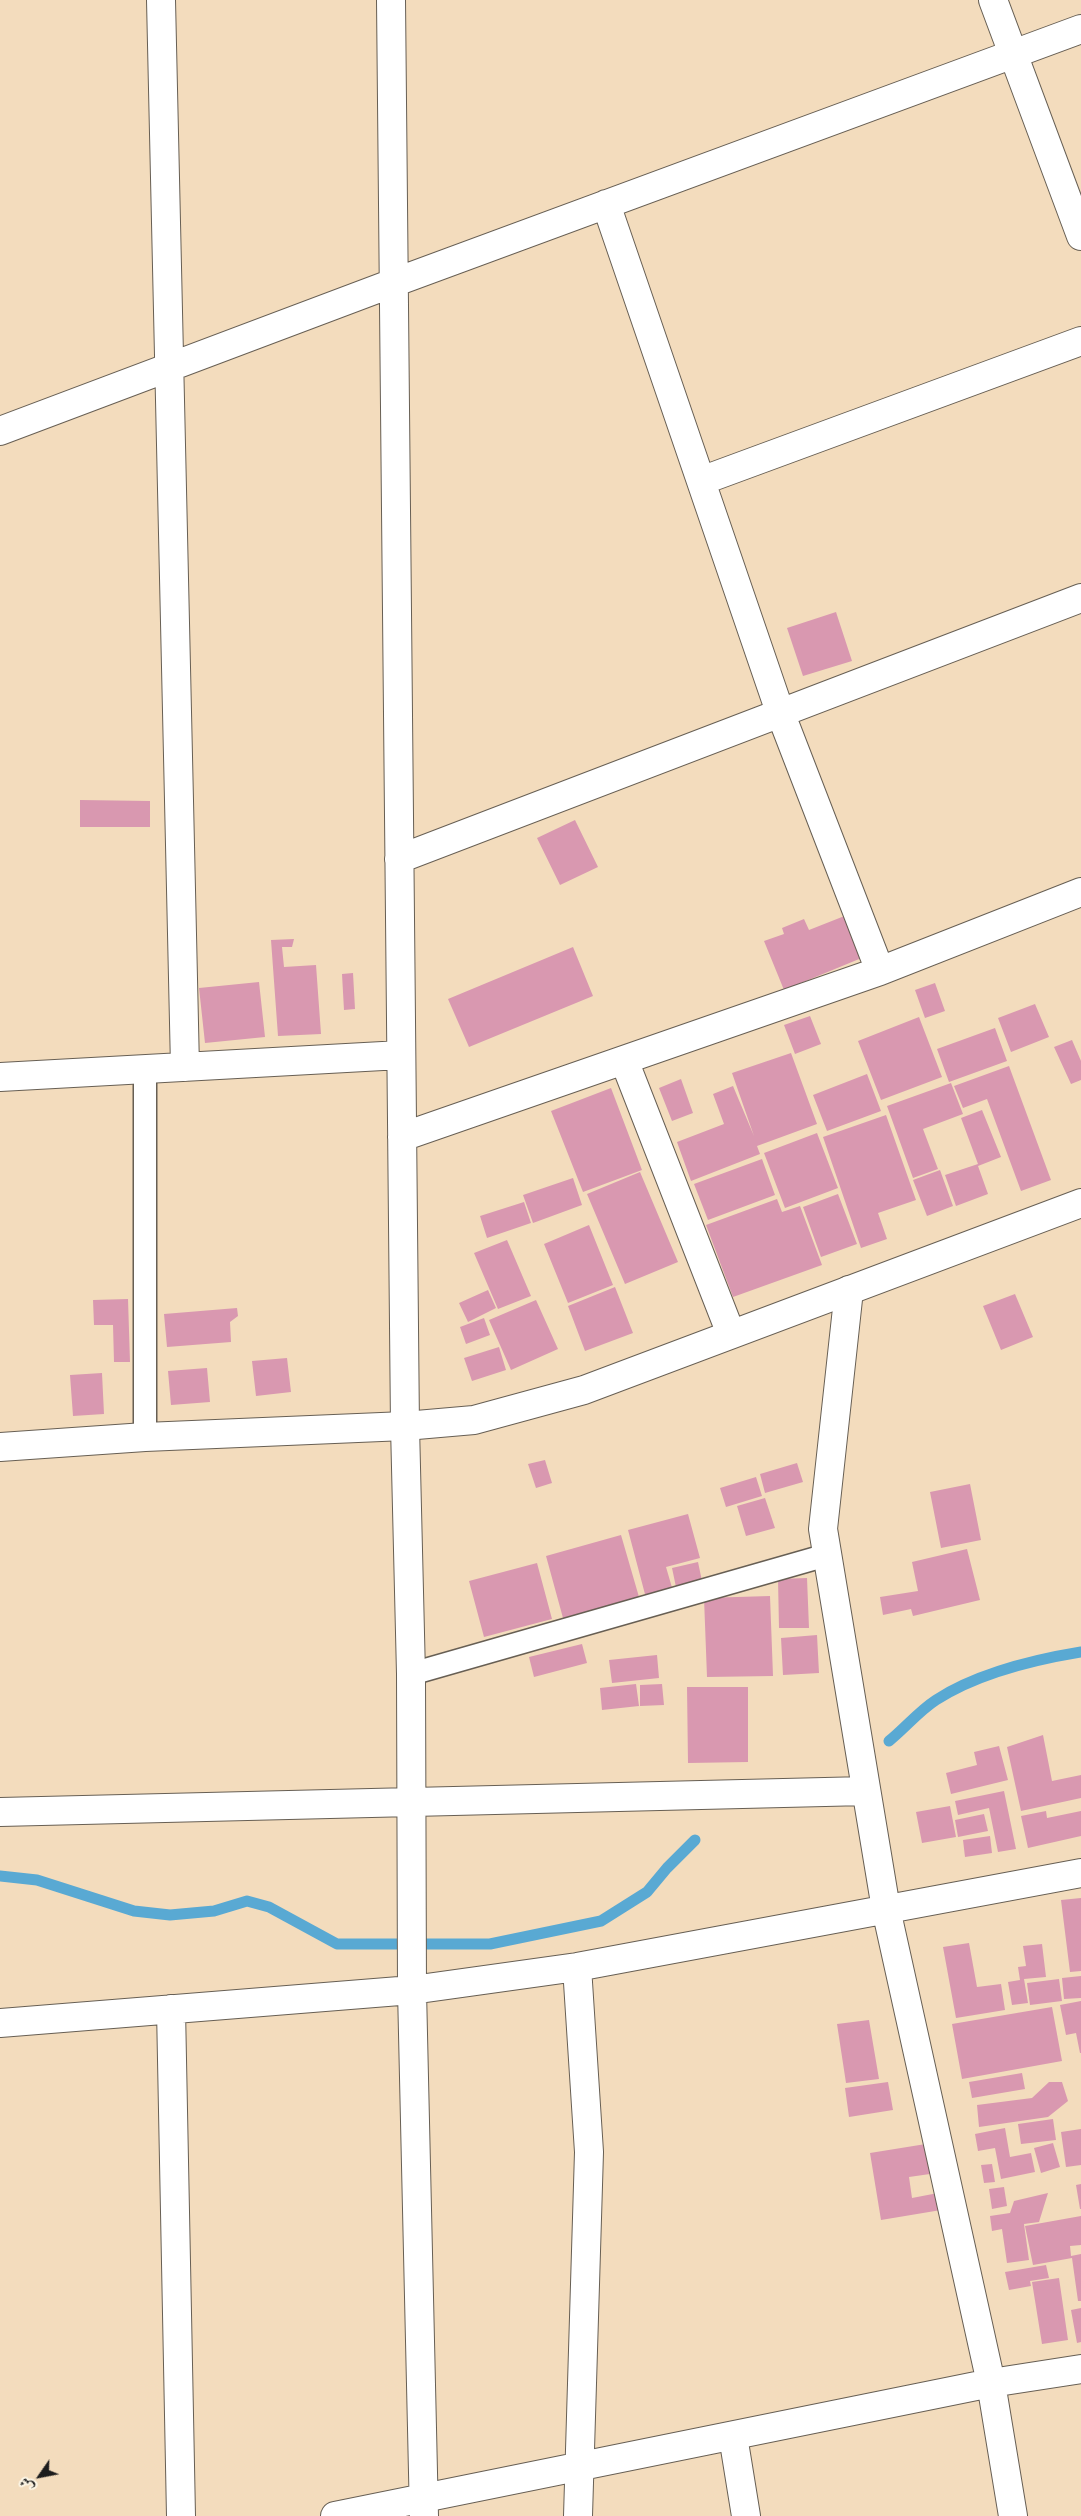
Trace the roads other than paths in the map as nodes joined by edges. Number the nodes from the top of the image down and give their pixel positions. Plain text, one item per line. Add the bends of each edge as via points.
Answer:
1 (161, 0) edge
2 (390, 0) edge
3 (993, 0) edge
4 (1081, 29) edge
5 (1013, 54) junction
6 (606, 204) junction
7 (1081, 236) edge
8 (393, 282) junction
9 (1081, 341) edge
10 (168, 368) junction
11 (0, 431) edge
12 (701, 481) junction
13 (1081, 598) edge
14 (780, 712) junction
15 (399, 858) junction
16 (1081, 892) edge
17 (880, 971) junction
18 (401, 1055) junction
19 (624, 1060) junction
20 (185, 1067) junction
21 (145, 1069) junction
22 (0, 1077) edge
23 (402, 1136) junction
24 (1081, 1203) edge
25 (848, 1290) junction
26 (731, 1334) junction
27 (405, 1426) junction
28 (145, 1437) junction
29 (0, 1447) edge
30 (827, 1555) junction
31 (411, 1674) junction
32 (866, 1791) junction
33 (412, 1802) junction
34 (0, 1812) edge
35 (1081, 1874) edge
36 (886, 1909) junction
37 (576, 1967) junction
38 (412, 1990) junction
39 (170, 2010) junction
40 (0, 2023) edge
41 (1081, 2369) edge
42 (991, 2383) junction
43 (733, 2436) junction
44 (578, 2467) junction
45 (424, 2508) edge
46 (181, 2516) edge
47 (335, 2516) edge
48 (578, 2516) edge
49 (746, 2516) edge
50 (1013, 2516) edge

1 - 10 street
2 - 8 street
3 - 5 street
4 - 5 street
5 - 6 street
5 - 7 street
6 - 8 street
6 - 12 street
8 - 10 street
8 - 15 street
9 - 12 street
10 - 11 street
10 - 20 street
12 - 14 street
13 - 14 street
14 - 15 street
14 - 17 street
15 - 18 street
16 - 17 street
17 - 19 street
18 - 20 street
18 - 23 street
19 - 23 street
19 - 26 street
20 - 21 street
21 - 22 street
21 - 28 lane
23 - 27 street
24 - 25 street
25 - 26 street
25 - 30 street via 823,1529
26 - 27 street via 584,1390 522,1408 474,1420
27 - 28 street
27 - 31 street
28 - 29 street
30 - 31 lane
30 - 32 street
31 - 33 street
32 - 33 street
32 - 36 street
33 - 34 street
33 - 38 street
35 - 36 street
36 - 37 street
36 - 42 street
37 - 38 street
37 - 44 street via 589,2152
38 - 39 street
38 - 45 street
39 - 40 street
39 - 46 street
41 - 42 street
42 - 43 street
42 - 50 street
43 - 44 street
43 - 49 street
44 - 45 street
44 - 48 street
45 - 47 street

